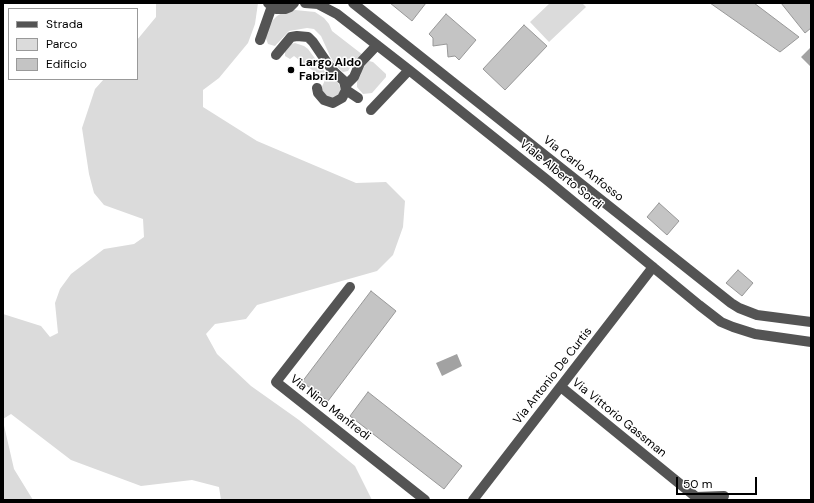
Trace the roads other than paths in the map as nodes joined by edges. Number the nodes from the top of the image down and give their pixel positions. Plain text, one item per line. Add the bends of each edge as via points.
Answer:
1 (294, 3) edge
2 (305, 3) edge
3 (353, 3) edge
4 (270, 5) edge
5 (260, 40) dead end
6 (377, 45) junction
7 (276, 55) dead end
8 (409, 70) junction
9 (346, 87) junction
10 (317, 88) dead end
11 (358, 98) dead end
12 (371, 110) dead end
13 (557, 165) junction
14 (547, 180) junction
15 (653, 267) junction
16 (350, 288) dead end
17 (811, 322) edge
18 (811, 342) edge
19 (561, 386) junction
20 (724, 496) dead end
21 (425, 500) edge
22 (473, 500) edge

1 - 4 street via 285,9 277,9
2 - 6 street, Viale Alberto Sordi via 318,4 337,14
3 - 13 street, Via Carlo Anfosso
4 - 5 street
6 - 8 street, Viale Alberto Sordi
6 - 9 street via 360,63
7 - 9 street via 291,37 308,37 332,70 341,77
8 - 12 street
8 - 14 street, Viale Alberto Sordi
9 - 10 street via 342,98 333,102 324,100
9 - 11 street
13 - 14 street
13 - 17 street, Via Carlo Anfosso via 739,308 757,315
14 - 15 street, Viale Alberto Sordi
15 - 18 street, Viale Alberto Sordi via 721,322 755,334
15 - 19 street, Via Antonio De Curtis
16 - 21 street, Via Nino Manfredi via 276,382
19 - 20 street, Via Vittorio Gassman via 696,497
19 - 22 street, Via Antonio De Curtis

